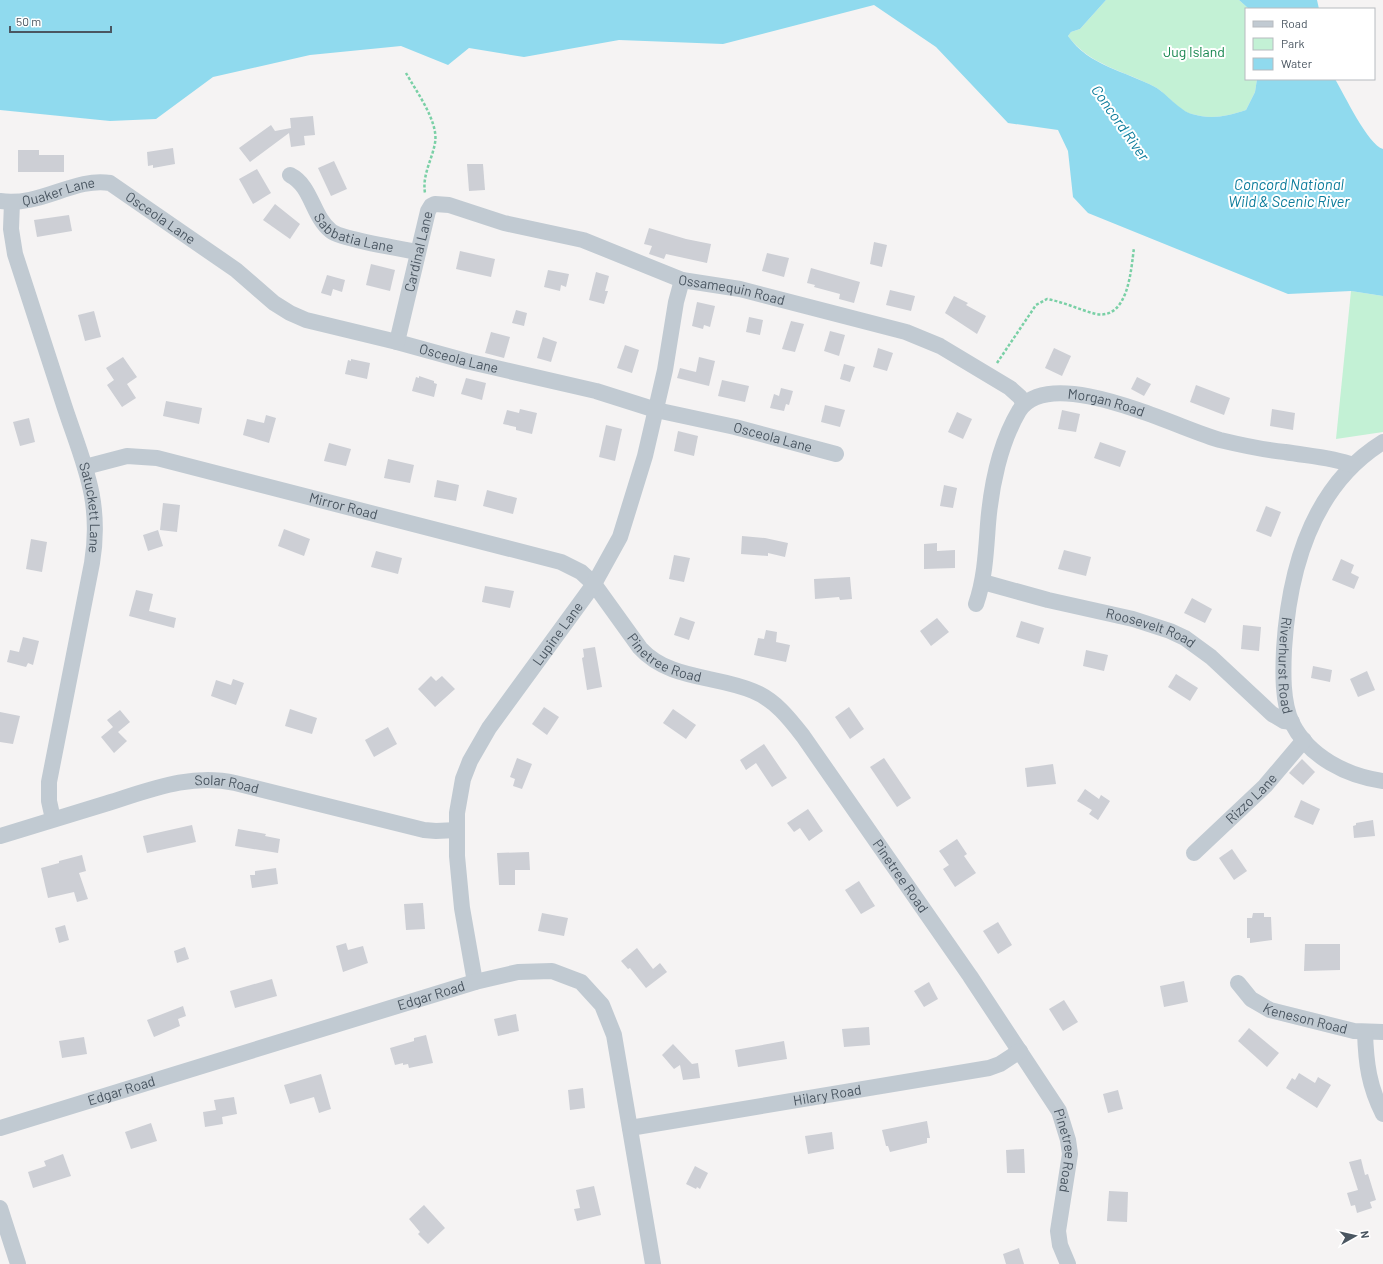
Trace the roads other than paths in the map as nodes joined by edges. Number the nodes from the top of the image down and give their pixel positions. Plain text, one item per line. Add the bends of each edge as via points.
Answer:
1 (290, 175) dead end
2 (118, 187) joint
3 (6, 202) edge
4 (428, 211) joint
5 (418, 252) junction
6 (682, 280) junction
7 (396, 342) junction
8 (1024, 404) junction
9 (656, 410) junction
10 (1383, 442) edge
11 (836, 454) dead end
12 (1353, 465) junction
13 (85, 467) junction
14 (983, 582) junction
15 (594, 584) junction
16 (976, 604) dead end
17 (1292, 722) junction
18 (1304, 740) junction
19 (1383, 781) edge
20 (53, 819) junction
21 (456, 830) junction
22 (0, 836) edge
23 (1194, 853) dead end
24 (475, 982) junction
25 (1238, 983) dead end
26 (1365, 1032) junction
27 (1383, 1032) edge
28 (1020, 1051) junction
29 (1383, 1114) edge
30 (0, 1128) edge
31 (630, 1128) junction
32 (0, 1208) edge
33 (18, 1264) edge
34 (653, 1264) edge
35 (1068, 1264) edge

1 - 5 street, Sabbatia Lane via 300,182 321,219 332,232
2 - 3 street, Quaker Lane via 110,183 93,182 33,200
2 - 7 street, Osceola Lane via 236,270 290,314
3 - 13 street, Satuckett Lane via 15,254
4 - 5 street, Cardinal Lane
4 - 6 street, Ossamequin Road via 435,204 449,205 504,223 583,240
5 - 7 street, Cardinal Lane
6 - 8 street, Ossamequin Road via 740,289 906,332 935,343 990,376 1016,392
6 - 9 street, Lupine Lane
7 - 9 street, Osceola Lane via 596,391
8 - 12 street, Morgan Road via 1038,396 1046,395 1091,396 1128,406 1219,440 1272,451 1331,458
8 - 14 street via 1005,444 993,483
9 - 11 street, Osceola Lane via 735,427
9 - 15 street, Lupine Lane via 640,477 625,524 613,553
10 - 12 street
12 - 17 street, Riverhurst Road via 1338,481 1319,510 1295,571 1287,614 1284,661 1286,701
13 - 15 street, Mirror Road via 127,456 157,458 561,562 581,572
13 - 20 street, Satuckett Lane via 94,501 96,532 49,782 49,801
14 - 16 street
14 - 17 street, Roosevelt Road via 1133,619 1170,631 1185,638 1211,657 1272,714 1284,721
15 - 21 street, Lupine Lane via 479,745 463,779
15 - 28 street, Pinetree Road via 648,657 671,670 754,691 785,714 808,743
17 - 18 street, Riverhurst Road
18 - 19 street, Riverhurst Road via 1338,768
18 - 23 street, Rizzo Lane via 1265,786
20 - 21 street, Solar Road via 170,784 211,779 424,830
20 - 22 street, Solar Road
21 - 24 street, Lupine Lane via 462,908
24 - 30 street, Edgar Road
24 - 31 street, Edgar Road via 518,972 552,971 581,982 592,992 602,1005 614,1035
25 - 26 street, Keneson Road via 1251,999 1270,1010
26 - 27 street, Keneson Road
26 - 29 street via 1372,1091
28 - 31 street, Hilary Road via 989,1068
28 - 35 street, Pinetree Road via 1052,1098 1065,1125 1068,1168 1058,1231 1060,1245
31 - 34 street, Edgar Road
32 - 33 street

